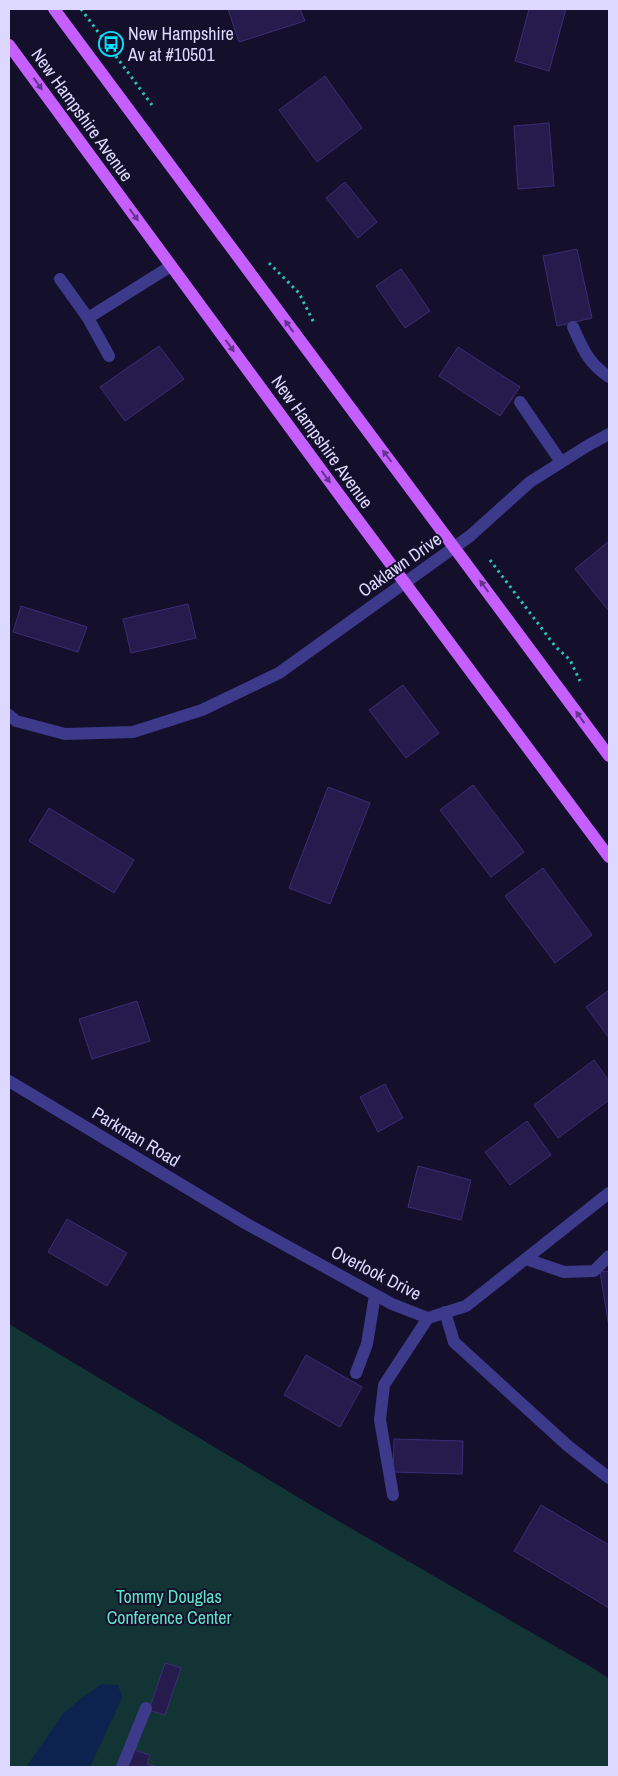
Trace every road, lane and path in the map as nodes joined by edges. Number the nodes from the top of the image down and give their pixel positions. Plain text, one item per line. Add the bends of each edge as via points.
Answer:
1 (54, 9) edge
2 (81, 9) edge
3 (9, 45) edge
4 (158, 112) dead end
5 (263, 255) dead end
6 (171, 266) junction
7 (60, 279) dead end
8 (88, 318) junction
9 (573, 327) dead end
10 (320, 331) dead end
11 (109, 356) dead end
12 (609, 377) edge
13 (520, 402) dead end
14 (609, 434) edge
15 (562, 462) junction
16 (470, 536) junction
17 (456, 547) junction
18 (405, 583) junction
19 (580, 682) dead end
20 (9, 716) edge
21 (609, 756) edge
22 (609, 858) edge
23 (9, 1081) edge
24 (609, 1193) edge
25 (245, 1223) joint
26 (609, 1256) edge
27 (526, 1259) junction
28 (375, 1294) junction
29 (446, 1312) junction
30 (428, 1318) junction
31 (356, 1373) dead end
32 (609, 1478) edge
33 (393, 1495) dead end
34 (146, 1708) dead end
35 (122, 1767) edge

17 -> 1 main road
2 - 4 path
3 -> 6 main road, New Hampshire Avenue
5 - 10 path via 299,293
6 - 8 street
6 -> 18 main road, New Hampshire Avenue
7 - 8 street
8 - 11 street
9 - 12 street via 585,355
13 - 15 street
14 - 15 street, Oaklawn Drive
15 - 16 street, Oaklawn Drive via 530,482
16 - 17 street, Oaklawn Drive
16 - 19 path via 555,646 570,660
17 - 18 street, Oaklawn Drive
21 -> 17 main road
18 - 20 street, Oaklawn Drive via 279,673 202,710 133,732 65,734 16,721
18 - 22 main road, New Hampshire Avenue
23 - 25 street, Parkman Road
24 - 27 street, Overlook Drive
25 - 28 street, Overlook Drive
26 - 27 street via 594,1271 564,1272
27 - 29 street, Overlook Drive via 466,1306
28 - 30 street, Overlook Drive
28 - 31 street via 367,1344
29 - 30 street, Overlook Drive
29 - 32 street via 454,1342 568,1446
30 - 33 street via 384,1385 380,1420
34 - 35 street

